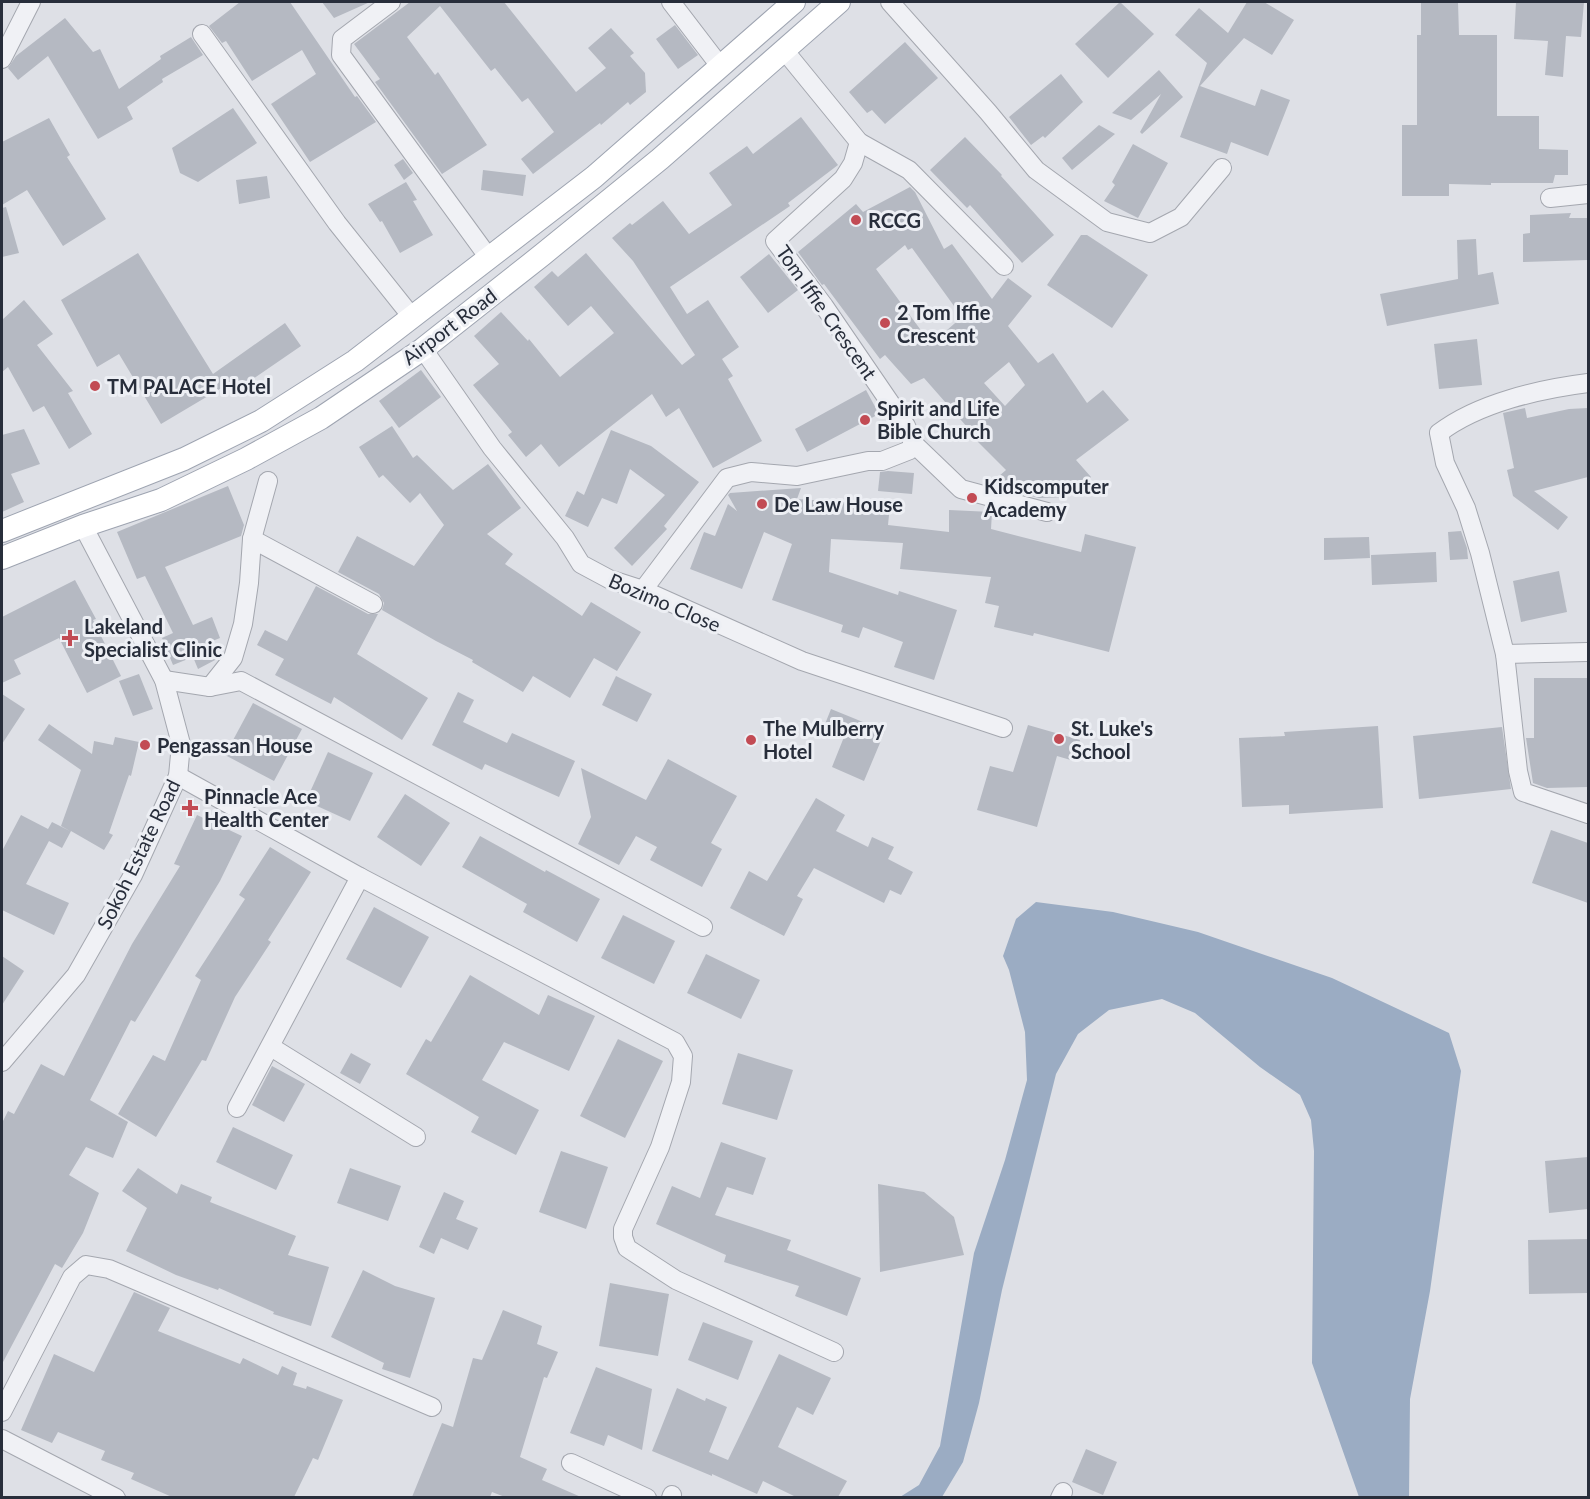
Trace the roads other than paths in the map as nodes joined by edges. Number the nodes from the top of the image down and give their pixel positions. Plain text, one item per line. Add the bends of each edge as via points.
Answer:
1 (31, 2) edge
2 (391, 2) edge
3 (671, 2) edge
4 (794, 2) edge
5 (839, 2) edge
6 (890, 2) edge
7 (201, 34) dead end
8 (784, 50) junction
9 (2, 59) edge
10 (720, 66) junction
11 (859, 142) junction
12 (1222, 168) dead end
13 (1588, 194) edge
14 (1550, 198) dead end
15 (522, 232) junction
16 (542, 255) junction
17 (489, 258) junction
18 (1005, 266) dead end
19 (412, 317) junction
20 (423, 349) junction
21 (1588, 383) edge
22 (913, 443) junction
23 (268, 481) dead end
24 (1047, 512) dead end
25 (83, 526) junction
26 (2, 531) edge
27 (252, 539) junction
28 (2, 558) edge
29 (643, 590) junction
30 (374, 604) dead end
31 (1588, 652) edge
32 (1505, 654) junction
33 (164, 680) junction
34 (210, 687) junction
35 (1003, 728) dead end
36 (178, 776) junction
37 (1588, 814) edge
38 (360, 877) junction
39 (703, 927) dead end
40 (271, 1047) junction
41 (2, 1062) edge
42 (237, 1108) dead end
43 (416, 1137) dead end
44 (834, 1352) dead end
45 (432, 1407) dead end
46 (2, 1412) edge
47 (2, 1439) edge
48 (571, 1463) dead end
49 (116, 1497) edge
50 (647, 1497) edge

1 - 9 street
2 - 17 street via 342,39 341,55
3 - 10 street
4 - 10 main road, Airport Road
5 - 8 main road, Airport Road
6 - 12 street via 1036,170 1107,222 1150,233 1181,217
7 - 19 street via 337,223
8 - 11 street
8 - 16 main road, Airport Road via 660,159
10 - 15 main road, Airport Road via 594,177
11 - 18 street via 909,170
11 - 22 street, Tom Iffie Crescent via 843,179 775,241 906,426
13 - 14 street
15 - 16 main road
15 - 17 main road, Airport Road
16 - 20 main road, Airport Road
17 - 19 main road, Airport Road
19 - 26 main road, Airport Road via 355,361 261,421 184,459
20 - 25 main road, Airport Road via 321,418 246,459 161,500
20 - 29 street, Bozimo Close via 492,448 565,538 581,564 609,579
21 - 32 street via 1490,406 1456,420 1439,433 1445,463 1466,508 1480,553
22 - 24 street, Tom Iffie Crescent via 961,489
22 - 29 street via 910,450 882,461 868,460 797,476 751,472 727,478
23 - 27 street
25 - 28 main road, Airport Road
25 - 33 street, Sokoh Estate Road
27 - 30 street
27 - 34 street via 243,624 233,658
29 - 35 street, Bozimo Close via 802,661
31 - 32 street
32 - 37 street via 1523,792
33 - 34 street
33 - 36 street, Sokoh Estate Road via 181,744
34 - 39 street via 241,681
36 - 38 street
36 - 41 street, Sokoh Estate Road via 133,875 76,975
38 - 40 street
38 - 44 street via 675,1042 682,1056 681,1082 660,1147 623,1229 627,1248 676,1280
40 - 42 street
40 - 43 street
45 - 46 street via 109,1269 86,1265 72,1277
47 - 49 street
48 - 50 street

